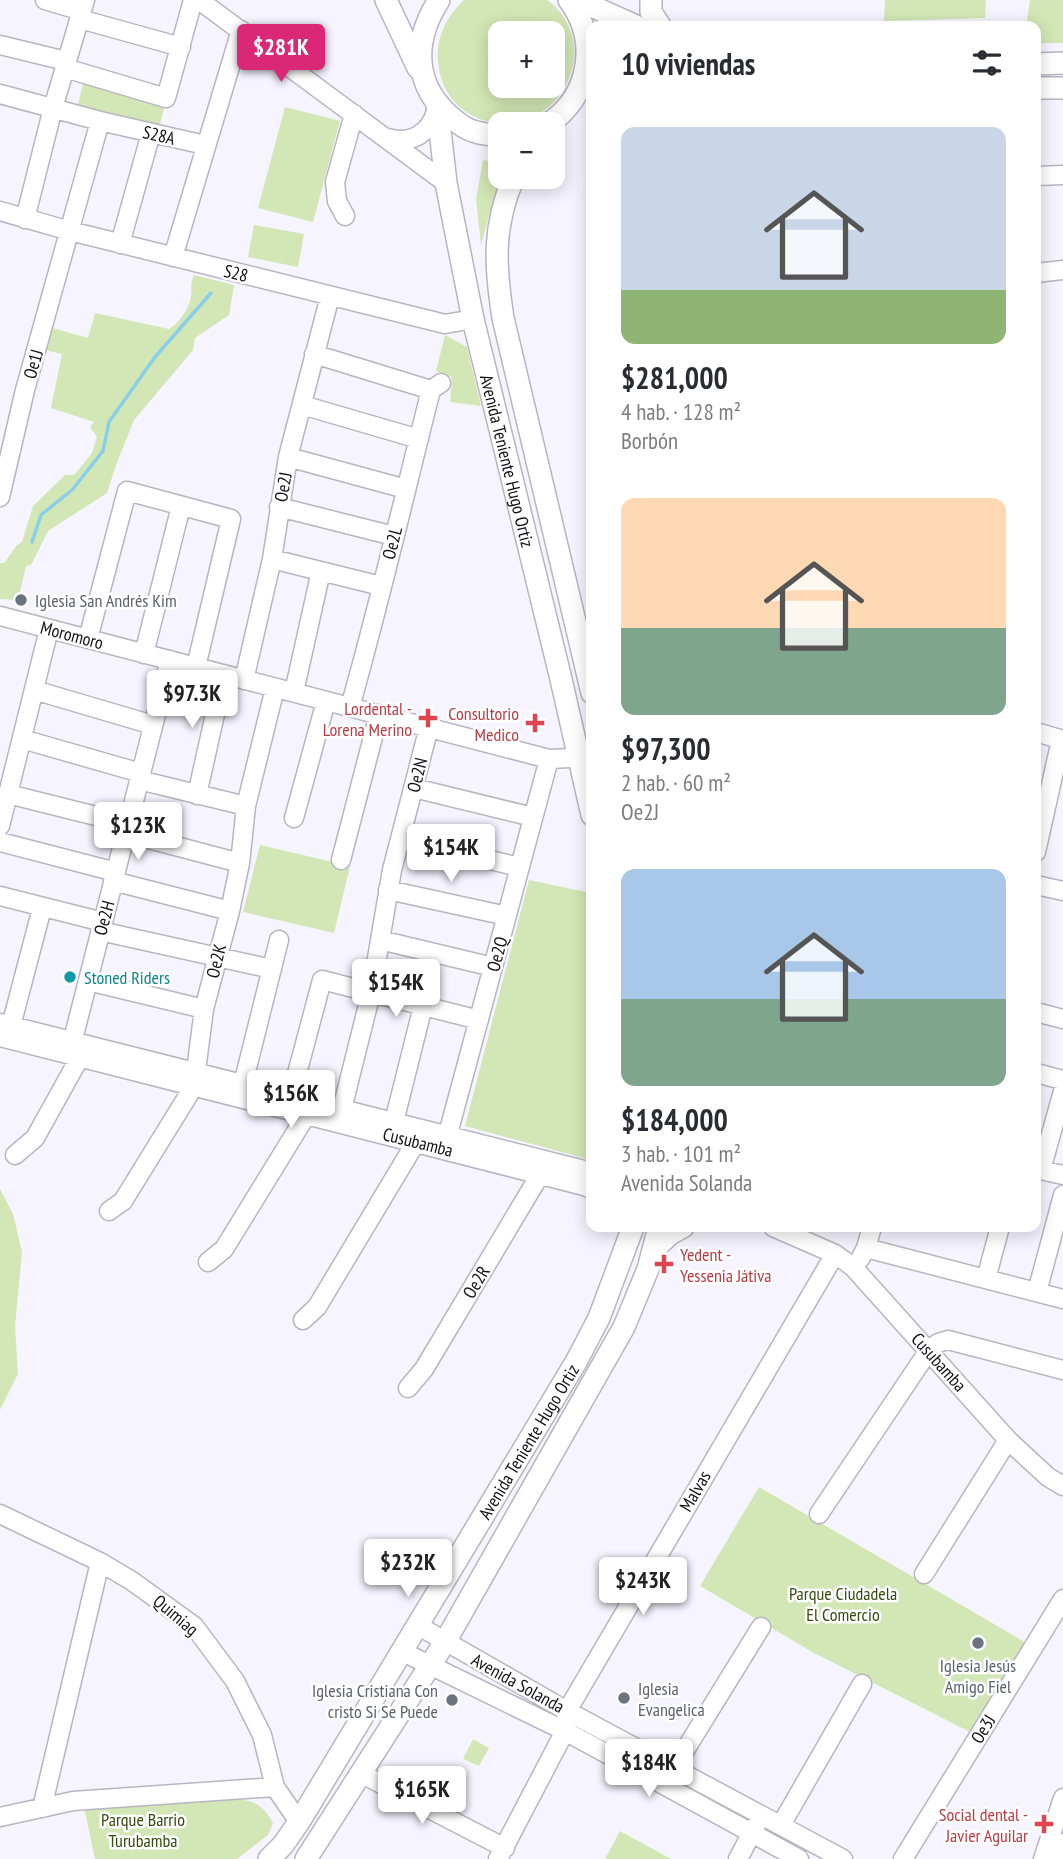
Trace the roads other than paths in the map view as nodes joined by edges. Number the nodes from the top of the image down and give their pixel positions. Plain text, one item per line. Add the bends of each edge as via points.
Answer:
1 (45, 0) edge
2 (194, 0) edge
3 (199, 0) edge
4 (386, 0) edge
5 (439, 0) edge
6 (569, 0) edge
7 (578, 0) edge
8 (651, 0) edge
9 (82, 10) edge
10 (610, 14) edge
11 (657, 21) edge
12 (241, 30) junction
13 (586, 34) edge
14 (0, 46) edge
15 (181, 47) junction
16 (1063, 63) edge
17 (1041, 64) edge
18 (66, 65) junction
19 (1041, 88) edge
20 (1063, 88) edge
21 (586, 93) edge
22 (1, 99) edge
23 (434, 101) junction
24 (53, 108) junction
25 (562, 112) edge
26 (354, 114) junction
27 (100, 121) junction
28 (151, 133) junction
29 (488, 134) edge
30 (386, 138) junction
31 (205, 145) junction
32 (1063, 175) edge
33 (1041, 176) edge
34 (446, 183) junction
35 (510, 189) edge
36 (0, 211) edge
37 (345, 216) dead end
38 (25, 219) junction
39 (70, 231) junction
40 (120, 244) junction
41 (173, 257) junction
42 (1063, 270) edge
43 (1041, 272) edge
44 (330, 296) junction
45 (473, 319) junction
46 (314, 354) junction
47 (302, 405) junction
48 (419, 439) junction
49 (5, 447) edge
50 (288, 457) junction
51 (406, 489) junction
52 (0, 498) edge
53 (181, 506) junction
54 (279, 507) junction
55 (394, 536) junction
56 (272, 559) junction
57 (321, 571) junction
58 (381, 586) junction
59 (0, 616) edge
60 (49, 629) junction
61 (584, 631) edge
62 (88, 639) junction
63 (144, 654) junction
64 (170, 660) junction
65 (196, 667) junction
66 (224, 674) junction
67 (244, 680) junction
68 (275, 688) junction
69 (34, 690) junction
70 (294, 692) junction
71 (326, 701) junction
72 (350, 707) junction
73 (379, 714) junction
74 (153, 725) junction
75 (429, 727) junction
76 (1041, 734) edge
77 (22, 739) junction
78 (1062, 740) edge
79 (585, 758) edge
80 (549, 759) junction
81 (140, 777) junction
82 (414, 788) junction
83 (8, 793) junction
84 (197, 795) junction
85 (246, 806) junction
86 (533, 817) junction
87 (295, 818) dead end
88 (0, 827) edge
89 (127, 829) junction
90 (1041, 830) edge
91 (400, 838) junction
92 (0, 842) edge
93 (341, 860) dead end
94 (240, 863) junction
95 (520, 867) junction
96 (114, 877) junction
97 (1041, 886) edge
98 (388, 890) junction
99 (1063, 891) edge
100 (0, 896) edge
101 (42, 908) junction
102 (230, 911) junction
103 (507, 916) junction
104 (102, 927) junction
105 (279, 940) dead end
106 (380, 940) junction
107 (217, 957) junction
108 (493, 967) junction
109 (272, 969) junction
110 (88, 981) junction
111 (371, 993) junction
112 (423, 1006) junction
113 (204, 1009) junction
114 (1041, 1013) edge
115 (1063, 1019) edge
116 (479, 1020) junction
117 (4, 1029) edge
118 (76, 1049) junction
119 (1041, 1074) edge
120 (194, 1079) junction
121 (1063, 1080) edge
122 (243, 1084) junction
123 (1063, 1091) edge
124 (291, 1096) junction
125 (342, 1109) junction
126 (307, 1114) junction
127 (394, 1122) junction
128 (416, 1142) junction
129 (446, 1142) junction
130 (15, 1155) dead end
131 (1041, 1162) edge
132 (1041, 1170) edge
133 (541, 1174) junction
134 (1063, 1175) edge
135 (586, 1183) edge
136 (586, 1183) edge
137 (1063, 1195) edge
138 (109, 1211) dead end
139 (622, 1232) edge
140 (631, 1232) edge
141 (658, 1232) edge
142 (674, 1232) edge
143 (784, 1232) edge
144 (871, 1232) edge
145 (999, 1232) edge
146 (626, 1248) junction
147 (866, 1248) junction
148 (654, 1249) junction
149 (835, 1254) junction
150 (208, 1262) dead end
151 (853, 1266) junction
152 (986, 1279) junction
153 (1037, 1292) junction
154 (1063, 1299) edge
155 (303, 1320) dead end
156 (929, 1350) junction
157 (1063, 1370) edge
158 (408, 1388) dead end
159 (1008, 1440) junction
160 (1063, 1486) edge
161 (0, 1514) edge
162 (819, 1514) dead end
163 (100, 1562) junction
164 (924, 1574) dead end
165 (1063, 1599) edge
166 (417, 1625) junction
167 (761, 1627) dead end
168 (444, 1642) junction
169 (401, 1651) junction
170 (430, 1666) junction
171 (862, 1684) dead end
172 (567, 1711) junction
173 (565, 1731) junction
174 (674, 1768) junction
175 (360, 1773) junction
176 (275, 1787) junction
177 (1063, 1798) edge
178 (42, 1808) junction
179 (762, 1814) junction
180 (0, 1817) edge
181 (299, 1822) junction
182 (781, 1825) junction
183 (751, 1834) junction
184 (1063, 1843) edge
185 (501, 1854) edge
186 (269, 1859) edge
187 (306, 1859) edge
188 (738, 1859) edge
189 (799, 1859) edge
190 (843, 1859) edge
191 (903, 1859) edge
192 (1043, 1859) edge
193 (1058, 1859) edge

1 - 9 street
2 - 15 street
3 - 12 street
4 - 23 main road
5 - 23 main road via 427,18 421,42 421,66
6 - 13 main road
7 - 10 main road
8 - 11 main road
9 - 15 street
9 - 18 street
12 - 26 street
12 - 31 street
14 - 18 street
15 - 18 street via 166,97
16 - 17 main road
18 - 24 street
19 - 20 main road
21 - 25 main road
22 - 24 street, S28A
23 - 29 main road via 464,127
23 - 30 street via 430,125 419,136 403,141
23 - 34 main road, Avenida Teniente Hugo Ortiz
24 - 27 street, S28A
24 - 38 street
26 - 30 street
26 - 37 street via 335,182
27 - 28 street, S28A
27 - 39 street, Oe1J
28 - 31 street, S28A
28 - 40 street
30 - 34 street
31 - 41 street
32 - 33 street
34 - 45 main road, Avenida Teniente Hugo Ortiz
35 - 61 main road, Avenida Teniente Hugo Ortiz via 498,226 497,279 506,331
36 - 38 street, S28
38 - 39 street, S28
39 - 40 street, S28
39 - 49 street, Oe1J
40 - 41 street, S28
41 - 44 street, S28
42 - 43 street
44 - 45 street, S28 via 445,324
44 - 46 street, Oe2J
45 - 79 main road, Avenida Teniente Hugo Ortiz
46 - 47 street, Oe2J
46 - 48 street, Oe2L via 436,387
47 - 48 street
47 - 50 street, Oe2J
48 - 51 street, Oe2L
49 - 52 street, Oe1J
50 - 51 street
50 - 54 street, Oe2J
51 - 55 street, Oe2L
53 - 62 street via 127,491
53 - 63 street
53 - 65 street via 231,519
54 - 55 street
54 - 56 street, Oe2J
55 - 58 street, Oe2L
56 - 57 street
56 - 67 street, Oe2J
57 - 58 street
57 - 70 street
58 - 72 street, Oe2L
59 - 60 street, Moromoro
60 - 62 street, Moromoro
60 - 69 street
62 - 63 street, Moromoro
63 - 64 street, Moromoro
64 - 65 street, Moromoro
64 - 74 street, Oe2H
65 - 66 street, Moromoro
66 - 67 street, Moromoro
66 - 84 street
67 - 68 street, Moromoro
68 - 70 street, Moromoro
68 - 85 street, Oe2K
69 - 74 street
69 - 77 street
70 - 71 street, Moromoro
71 - 72 street, Moromoro
71 - 87 street
72 - 73 street, Moromoro
73 - 75 street, Moromoro
73 - 93 street
74 - 81 street, Oe2H
75 - 80 street, Moromoro
75 - 82 street, Oe2N
76 - 78 street
77 - 81 street
77 - 83 street
78 - 90 street
79 - 80 street, Moromoro
80 - 86 street, Oe2Q
81 - 84 street
81 - 89 street, Oe2H
82 - 86 street
82 - 91 street, Oe2N
83 - 88 street
83 - 89 street
84 - 85 street
85 - 94 street, Oe2K
86 - 95 street, Oe2Q
89 - 94 street
89 - 96 street, Oe2H
91 - 95 street
91 - 98 street, Oe2N
92 - 96 street
94 - 102 street, Oe2K
95 - 103 street, Oe2Q
96 - 102 street
96 - 104 street, Oe2H
97 - 99 street
98 - 103 street
98 - 106 street, Oe2N
100 - 101 street
101 - 104 street
101 - 117 street
102 - 107 street, Oe2K
103 - 108 street, Oe2Q
104 - 107 street
104 - 110 street, Oe2H
105 - 109 street
106 - 108 street
106 - 111 street, Oe2N
107 - 109 street
107 - 113 street, Oe2K
108 - 116 street, Oe2Q
109 - 122 street
110 - 113 street
110 - 118 street, Oe2H
111 - 112 street
111 - 124 street via 322,980
111 - 125 street, Oe2N
112 - 116 street
112 - 127 street
113 - 120 street, Oe2K
114 - 115 street
116 - 129 street, Oe2Q
117 - 118 street, Cusubamba
118 - 120 street, Cusubamba
118 - 130 street, Oe2H via 35,1138
119 - 121 street
120 - 122 street, Cusubamba
120 - 126 street, Cusubamba
120 - 138 street, Oe2K via 123,1200
122 - 124 street, Cusubamba
123 - 131 street
124 - 125 street, Cusubamba
125 - 127 street, Cusubamba
126 - 128 street, Cusubamba
126 - 150 street via 224,1249
127 - 129 street, Cusubamba
128 - 129 street, Cusubamba
128 - 155 street via 317,1307
129 - 133 street, Cusubamba
129 - 135 street, Cusubamba
132 - 134 street
133 - 136 street, Cusubamba
133 - 158 street, Oe2R via 424,1369
137 - 153 street
139 - 146 main road
140 - 146 main road, Avenida Teniente Hugo Ortiz
141 - 148 main road, Avenida Teniente Hugo Ortiz
142 - 148 main road
143 - 149 street, Cusubamba
144 - 147 street
145 - 152 street
146 - 166 main road, Avenida Teniente Hugo Ortiz via 576,1362
147 - 151 street
147 - 152 street
148 - 168 main road, Avenida Teniente Hugo Ortiz via 624,1327
149 - 151 street, Cusubamba
149 - 172 street, Malvas
151 - 156 street, Cusubamba
152 - 153 street
153 - 154 street
156 - 157 street via 948,1340
156 - 159 street, Cusubamba
156 - 162 street
159 - 160 street, Cusubamba
159 - 164 street
161 - 163 street, Quimiag
163 - 176 street, Quimiag via 194,1626 235,1681 262,1735
163 - 178 street
165 - 191 street, Oe3J
166 - 168 street, Avenida Solanda
166 - 169 main road, Avenida Teniente Hugo Ortiz
167 - 174 street
168 - 170 main road, Avenida Teniente Hugo Ortiz
168 - 172 street, Avenida Solanda
169 - 170 street, Avenida Solanda
169 - 181 main road, Avenida Teniente Hugo Ortiz
170 - 173 street, Avenida Solanda
170 - 175 main road, Avenida Teniente Hugo Ortiz
171 - 182 street
172 - 173 street, Malvas
172 - 174 street, Avenida Solanda
173 - 183 street, Avenida Solanda
173 - 185 street
174 - 179 street, Avenida Solanda
175 - 185 street
175 - 187 main road, Avenida Teniente Hugo Ortiz
176 - 178 street via 108,1797
176 - 181 street, Quimiag
177 - 192 street
178 - 180 street
179 - 182 street, Avenida Solanda
179 - 183 street
181 - 186 main road, Avenida Teniente Hugo Ortiz
182 - 190 street, Avenida Solanda
183 - 188 street
183 - 189 street, Avenida Solanda
184 - 193 street

